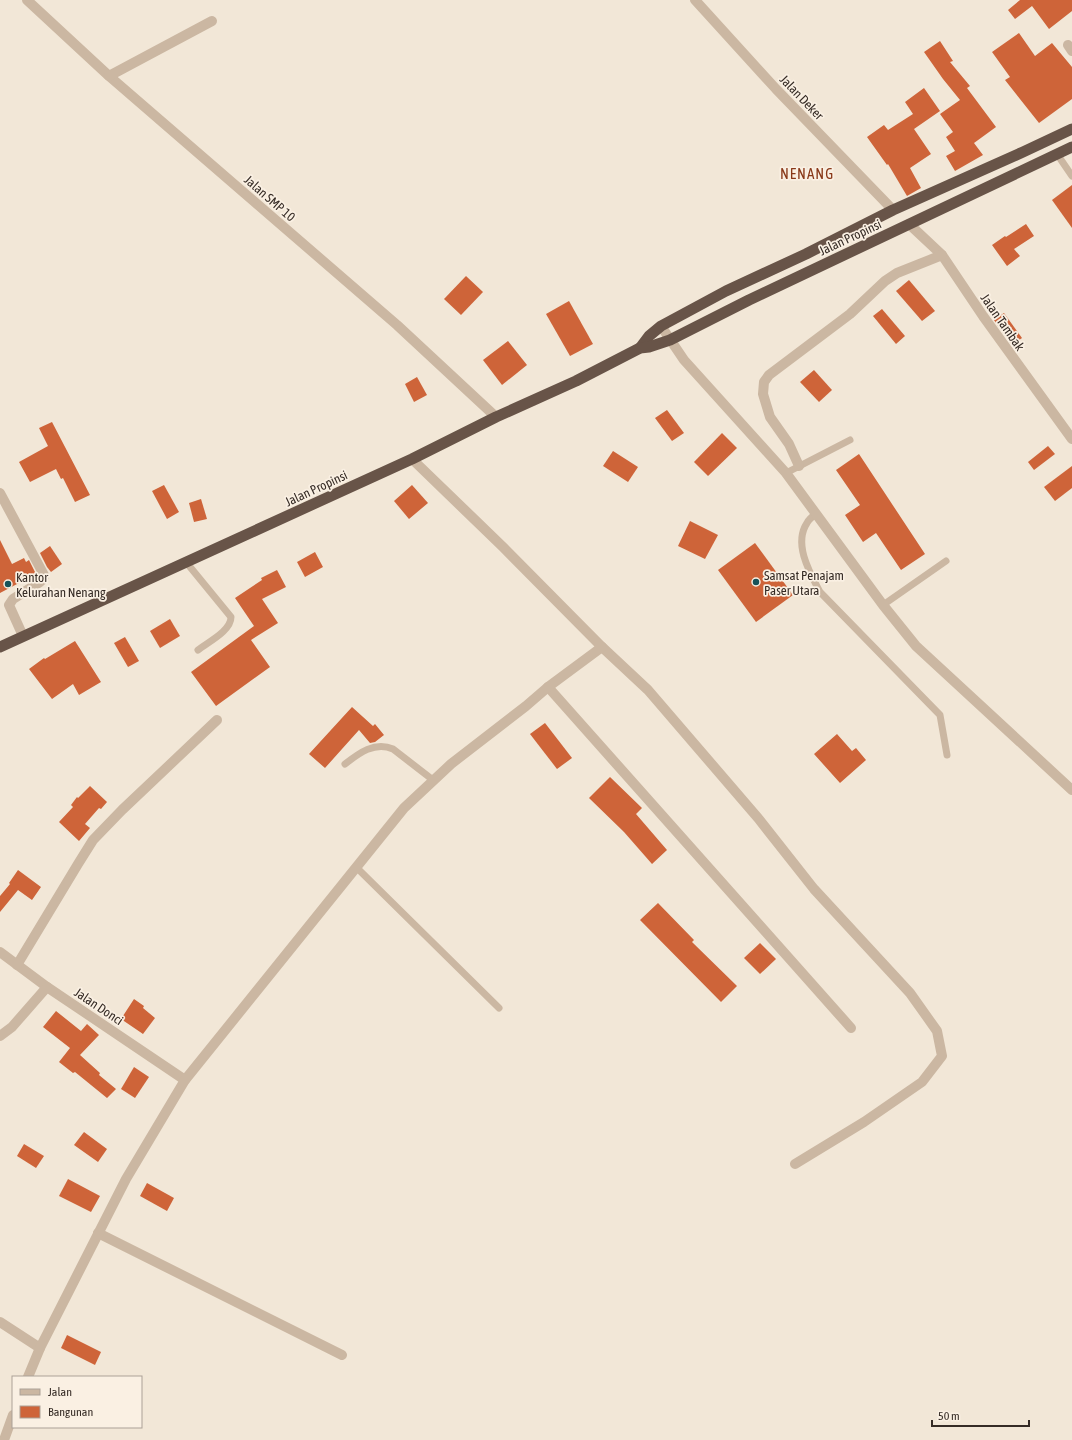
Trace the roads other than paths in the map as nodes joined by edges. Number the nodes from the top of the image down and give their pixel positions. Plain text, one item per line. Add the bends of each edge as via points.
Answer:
1 (27, 0) edge
2 (695, 0) edge
3 (212, 21) dead end
4 (109, 76) junction
5 (1072, 129) edge
6 (1072, 147) edge
7 (1057, 154) junction
8 (1072, 176) edge
9 (893, 210) junction
10 (909, 224) junction
11 (942, 255) junction
12 (661, 326) junction
13 (670, 340) junction
14 (640, 348) junction
15 (496, 417) junction
16 (1072, 439) edge
17 (850, 440) dead end
18 (412, 459) junction
19 (799, 466) junction
20 (786, 473) junction
21 (0, 493) edge
22 (816, 514) junction
23 (946, 561) dead end
24 (186, 562) junction
25 (883, 605) junction
26 (23, 636) junction
27 (0, 647) edge
28 (602, 648) junction
29 (198, 650) dead end
30 (548, 687) junction
31 (217, 720) dead end
32 (947, 755) dead end
33 (345, 764) dead end
34 (433, 780) junction
35 (1072, 790) edge
36 (356, 867) junction
37 (0, 952) edge
38 (18, 965) junction
39 (47, 987) junction
40 (499, 1008) dead end
41 (850, 1028) dead end
42 (0, 1036) edge
43 (185, 1080) junction
44 (795, 1164) dead end
45 (98, 1233) junction
46 (0, 1322) edge
47 (40, 1348) junction
48 (342, 1355) dead end
49 (28, 1376) edge
50 (12, 1418) edge
51 (4, 1440) edge

1 - 4 street, Jalan SMP 10
2 - 9 street, Jalan Deker via 776,90
3 - 4 street
4 - 15 street, Jalan SMP 10 via 397,325
5 - 9 highway, Jalan Propinsi
6 - 7 highway, Jalan Propinsi
7 - 8 lane
7 - 10 highway, Jalan Propinsi
9 - 12 highway, Jalan Propinsi via 806,254 726,290
10 - 11 street, Jalan Tambak
10 - 13 highway, Jalan Propinsi
11 - 16 street, Jalan Tambak
11 - 19 street via 897,273 885,281 850,314 769,375 764,382 763,394 770,417 789,444
12 - 13 street
12 - 14 highway, Jalan Propinsi
13 - 14 highway, Jalan Propinsi
13 - 20 street via 684,360
14 - 15 highway, Jalan Propinsi via 576,381
15 - 18 highway, Jalan Propinsi
17 - 19 lane
18 - 24 highway, Jalan Propinsi
18 - 28 street
19 - 20 lane
20 - 22 street
21 - 26 street via 44,575 40,582 8,605
22 - 25 street
22 - 32 lane via 807,522 802,546 809,570 820,592 940,715
23 - 25 lane
24 - 26 highway, Jalan Propinsi
24 - 29 lane via 231,617 228,628
25 - 35 street via 916,646
26 - 27 highway, Jalan Propinsi
28 - 30 street
28 - 44 street via 648,690 758,818 814,889 910,993 938,1031 942,1056 922,1082 864,1122
30 - 34 street
30 - 41 street
31 - 38 street via 93,840
33 - 34 lane via 362,751 386,746
34 - 36 street via 404,808
36 - 40 lane
36 - 43 street
37 - 38 street, Jalan Donci
38 - 39 street, Jalan Donci
39 - 42 street via 12,1027
39 - 43 street, Jalan Donci
43 - 45 street via 126,1179
45 - 47 street
45 - 48 street
46 - 47 street
47 - 49 street
50 - 51 street

